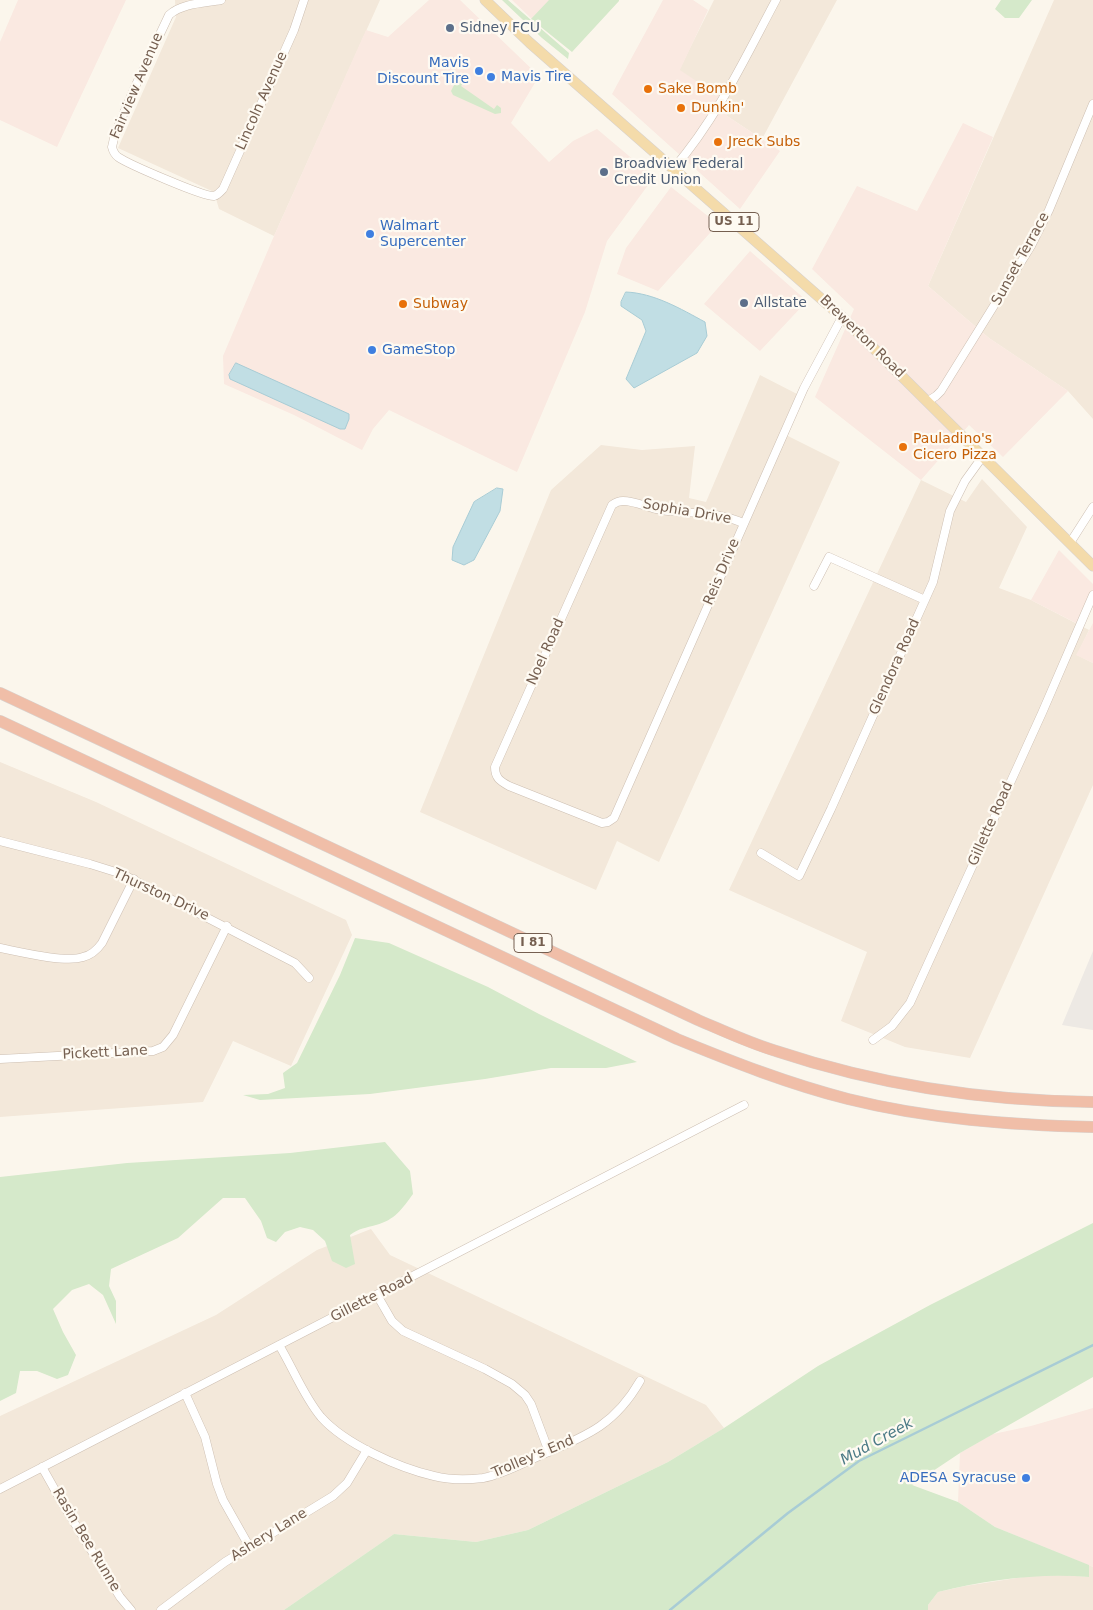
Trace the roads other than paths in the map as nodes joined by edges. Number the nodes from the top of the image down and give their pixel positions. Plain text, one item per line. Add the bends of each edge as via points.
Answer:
1 (222, 0) edge
2 (304, 0) edge
3 (485, 0) edge
4 (776, 0) edge
5 (1093, 104) edge
6 (112, 149) joint
7 (674, 168) junction
8 (842, 317) junction
9 (928, 401) junction
10 (983, 456) junction
11 (1093, 507) edge
12 (608, 513) joint
13 (743, 523) junction
14 (1070, 543) junction
15 (1093, 566) edge
16 (814, 586) dead end
17 (1093, 595) edge
18 (925, 600) junction
19 (0, 693) edge
20 (0, 721) edge
21 (602, 823) joint
22 (0, 841) edge
23 (761, 853) dead end
24 (134, 879) junction
25 (227, 926) junction
26 (0, 948) edge
27 (309, 978) dead end
28 (873, 1040) dead end
29 (0, 1059) edge
30 (1093, 1102) edge
31 (744, 1106) dead end
32 (1093, 1127) edge
33 (377, 1295) junction
34 (279, 1345) junction
35 (640, 1381) dead end
36 (185, 1393) junction
37 (367, 1450) junction
38 (549, 1452) junction
39 (42, 1468) junction
40 (0, 1489) edge
41 (249, 1546) junction
42 (131, 1610) edge
43 (162, 1610) edge

1 - 6 street, Fairview Avenue via 174,10 164,24 114,134
2 - 6 street, Lincoln Avenue via 294,30 217,195 204,195 164,178 117,156
3 - 7 main road, Brewerton Road / US 11
4 - 7 street via 718,108
5 - 9 street, Sunset Terrace via 1031,246 941,391
7 - 8 main road, Brewerton Road / US 11
8 - 9 main road, Brewerton Road / US 11
8 - 13 street, Reis Drive via 804,388
9 - 10 main road, Brewerton Road / US 11
10 - 14 main road, Brewerton Road / US 11
10 - 18 street, Glendora Road via 964,481 950,511 940,559
11 - 14 street
12 - 13 street, Sophia Drive via 612,505 625,501 662,510 723,516
12 - 21 street, Noel Road via 495,775 509,786
13 - 21 street, Reis Drive via 616,814
14 - 15 main road, Brewerton Road / US 11
16 - 18 street via 829,556
17 - 28 street, Gillette Road via 910,1003 892,1026
18 - 23 street, Glendora Road via 799,876
19 - 30 highway, I 81 via 698,1020 756,1044 868,1078 997,1098
20 - 32 highway, I 81 via 668,1035 748,1068 884,1107 961,1120
22 - 24 street, Thurston Drive
24 - 25 street, Thurston Drive
24 - 26 street via 102,943 85,957 70,959
25 - 27 street, Thurston Drive via 295,963
25 - 29 street, Pickett Lane via 173,1035 163,1047 153,1051
31 - 33 street, Gillette Road
33 - 34 street, Gillette Road
33 - 38 street via 392,1321 403,1331 512,1384 531,1404
34 - 36 street, Gillette Road
34 - 37 street, Trolley's End via 320,1415 338,1432
35 - 38 street, Trolley's End via 613,1417 595,1430
36 - 39 street, Gillette Road
36 - 41 street via 205,1437 223,1500
37 - 38 street, Trolley's End via 435,1477 469,1480
37 - 41 street, Ashery Lane via 342,1489
39 - 40 street, Gillette Road
39 - 42 street, Rasin Bee Runne
41 - 43 street, Ashery Lane

